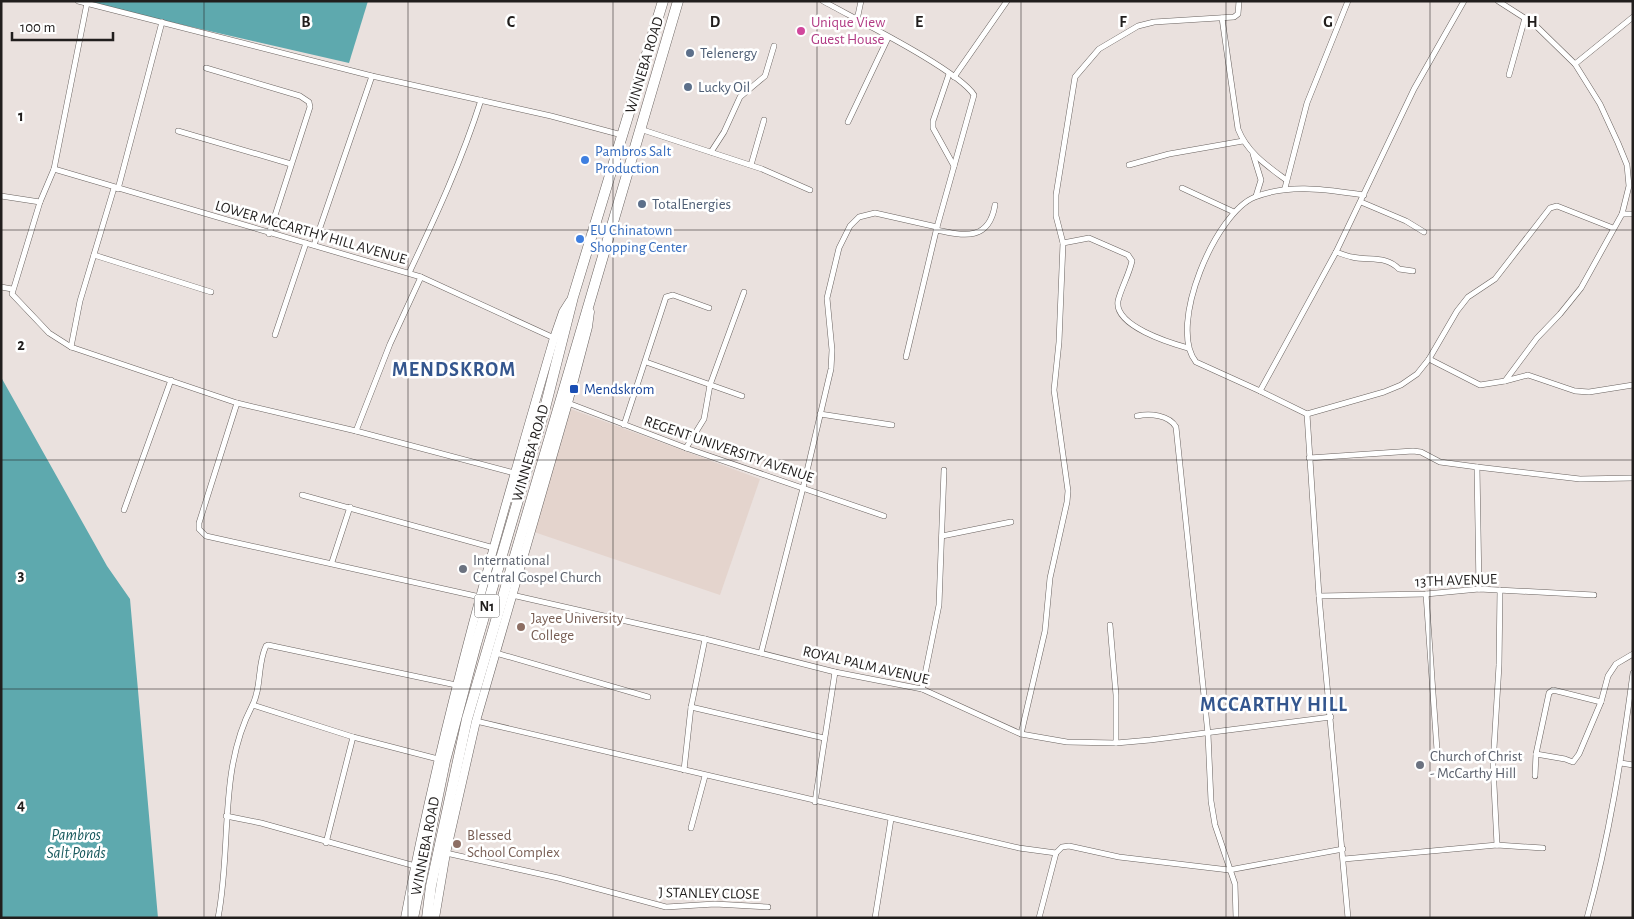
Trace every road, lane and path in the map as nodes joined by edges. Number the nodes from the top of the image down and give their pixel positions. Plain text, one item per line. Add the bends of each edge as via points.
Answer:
1 (78, 1) edge
2 (663, 1) edge
3 (678, 1) edge
4 (823, 1) edge
5 (861, 1) edge
6 (1007, 1) edge
7 (1238, 1) edge
8 (1348, 1) edge
9 (1464, 1) edge
10 (1498, 1) edge
11 (86, 3) junction
12 (1222, 18) junction
13 (1525, 18) junction
14 (1633, 18) edge
15 (857, 20) junction
16 (162, 22) junction
17 (888, 38) junction
18 (774, 46) dead end
19 (648, 49) junction
20 (665, 50) junction
21 (1575, 64) junction
22 (206, 68) dead end
23 (951, 75) junction
24 (1510, 75) dead end
25 (372, 76) junction
26 (481, 100) junction
27 (764, 120) dead end
28 (848, 122) dead end
29 (640, 129) junction
30 (178, 131) dead end
31 (623, 135) junction
32 (1243, 141) junction
33 (711, 152) junction
34 (1252, 153) junction
35 (291, 164) junction
36 (751, 165) junction
37 (1130, 165) dead end
38 (954, 166) junction
39 (54, 168) junction
40 (1286, 179) junction
41 (116, 188) junction
42 (1182, 188) dead end
43 (1285, 188) junction
44 (810, 190) dead end
45 (1364, 195) junction
46 (1, 196) edge
47 (1256, 196) junction
48 (40, 202) junction
49 (1361, 202) junction
50 (995, 205) dead end
51 (1234, 212) junction
52 (1622, 214) junction
53 (1633, 214) edge
54 (1613, 228) junction
55 (936, 229) junction
56 (1424, 232) dead end
57 (269, 234) junction
58 (306, 243) junction
59 (1063, 244) junction
60 (314, 245) junction
61 (1336, 252) junction
62 (94, 255) junction
63 (1413, 271) dead end
64 (409, 273) junction
65 (421, 277) junction
66 (1, 287) edge
67 (12, 289) junction
68 (210, 292) dead end
69 (744, 292) dead end
70 (573, 297) junction
71 (590, 298) junction
72 (709, 308) dead end
73 (275, 334) dead end
74 (554, 338) junction
75 (71, 347) junction
76 (1188, 348) junction
77 (906, 358) dead end
78 (1429, 359) junction
79 (646, 362) junction
80 (171, 380) junction
81 (1505, 381) junction
82 (710, 385) junction
83 (1633, 385) edge
84 (1260, 391) junction
85 (742, 396) dead end
86 (237, 403) junction
87 (568, 403) junction
88 (820, 414) junction
89 (1308, 414) junction
90 (1137, 416) dead end
91 (892, 424) dead end
92 (624, 425) junction
93 (356, 431) junction
94 (686, 448) junction
95 (1309, 458) junction
96 (1477, 467) junction
97 (944, 470) dead end
98 (514, 473) junction
99 (1633, 478) edge
100 (803, 488) junction
101 (302, 495) dead end
102 (350, 507) junction
103 (124, 510) dead end
104 (884, 516) dead end
105 (1011, 522) dead end
106 (942, 536) junction
107 (494, 548) junction
108 (332, 562) junction
109 (1479, 589) junction
110 (1500, 590) junction
111 (1426, 594) junction
112 (512, 595) junction
113 (1594, 595) dead end
114 (1319, 596) junction
115 (480, 597) junction
116 (1110, 625) dead end
117 (705, 639) junction
118 (761, 653) junction
119 (496, 654) junction
120 (1633, 654) edge
121 (835, 672) junction
122 (1633, 673) edge
123 (456, 685) junction
124 (922, 690) junction
125 (648, 696) dead end
126 (1601, 702) junction
127 (253, 705) junction
128 (691, 707) junction
129 (1331, 717) junction
130 (476, 721) junction
131 (1021, 734) junction
132 (1208, 734) junction
133 (353, 737) junction
134 (824, 738) junction
135 (1116, 743) junction
136 (1437, 750) dead end
137 (1536, 754) junction
138 (438, 758) junction
139 (1621, 763) junction
140 (1633, 766) edge
141 (684, 770) junction
142 (705, 776) junction
143 (1535, 776) dead end
144 (815, 802) junction
145 (431, 806) junction
146 (451, 810) junction
147 (226, 816) junction
148 (891, 819) junction
149 (691, 828) dead end
150 (326, 843) junction
151 (1497, 846) junction
152 (1543, 848) dead end
153 (1343, 849) junction
154 (1056, 853) junction
155 (446, 854) junction
156 (1344, 859) junction
157 (415, 866) junction
158 (1229, 870) junction
159 (768, 908) dead end
160 (218, 918) edge
161 (405, 918) edge
162 (413, 918) edge
163 (427, 918) edge
164 (436, 918) edge
165 (875, 918) edge
166 (1039, 918) edge
167 (1236, 918) edge
168 (1348, 918) edge
169 (1587, 918) edge

1 - 11 street
2 - 19 highway, WINNEBA ROAD / N1
3 - 20 highway, WINNEBA ROAD / N1
4 - 15 street
5 - 15 street
6 - 23 street
7 - 12 street via 1238,14
8 - 40 street via 1307,103
9 - 45 street via 1414,89
10 - 13 street
11 - 16 street
11 - 39 street
12 - 32 street via 1238,129
12 - 59 street via 1138,26 1099,49 1075,77 1056,195 1056,216
13 - 21 street via 1547,34
13 - 24 street
14 - 21 street
15 - 17 street
16 - 25 street
16 - 41 street
17 - 23 street
17 - 28 street
18 - 33 street via 765,76 740,97
19 - 20 highway via 656,46
19 - 31 highway, WINNEBA ROAD / N1
20 - 29 highway, WINNEBA ROAD / N1
21 - 52 street via 1600,104 1627,165 1629,186
22 - 35 street via 300,96 309,102
23 - 38 street via 933,128
23 - 38 street via 974,95
25 - 26 street
25 - 60 street
26 - 31 street
26 - 64 street via 458,167
27 - 36 street
29 - 33 street
29 - 71 highway, WINNEBA ROAD / N1
30 - 35 street
31 - 70 highway, WINNEBA ROAD / N1
32 - 34 street
32 - 37 street via 1169,154
33 - 36 street
34 - 40 street
34 - 47 street via 1261,180
35 - 57 street
36 - 44 street
38 - 55 street
39 - 41 street, LOWER MCCARTHY HILL AVENUE
39 - 48 street
40 - 43 street
41 - 57 street, LOWER MCCARTHY HILL AVENUE
41 - 62 street
42 - 51 street
43 - 45 street
43 - 47 street
45 - 49 street
46 - 48 street
47 - 51 street
48 - 67 street
49 - 56 street
49 - 61 street
50 - 55 street via 991,220 982,231 965,234
51 - 76 street via 1205,259 1193,289 1186,320
52 - 53 street
52 - 54 street
54 - 78 street via 1557,206 1550,208 1495,279 1468,297
54 - 81 street via 1581,288
55 - 77 street
55 - 88 street via 875,213 859,217 847,231 839,248 827,298 831,369
57 - 58 street, LOWER MCCARTHY HILL AVENUE
58 - 60 street, LOWER MCCARTHY HILL AVENUE
58 - 73 street
59 - 76 street via 1089,238 1128,255 1132,261 1118,302 1122,315 1142,331
59 - 131 street via 1060,342 1054,390 1068,491 1050,578 1045,631
60 - 64 street, LOWER MCCARTHY HILL AVENUE
61 - 63 street via 1386,260 1399,269
61 - 84 street
62 - 68 street
62 - 75 street
64 - 65 street, LOWER MCCARTHY HILL AVENUE
65 - 74 street, LOWER MCCARTHY HILL AVENUE
65 - 93 street via 390,344
66 - 67 street
67 - 75 street via 14,298 49,333
69 - 82 street
70 - 74 street via 563,312
70 - 145 highway, WINNEBA ROAD / N1 via 545,408
71 - 87 street via 588,327
71 - 146 highway, WINNEBA ROAD / N1 via 467,719
72 - 79 street via 668,295
74 - 98 street
75 - 80 street
76 - 84 street via 1196,362
78 - 81 street via 1480,384
78 - 89 street via 1401,386
79 - 82 street
79 - 92 street
80 - 86 street
80 - 103 street
81 - 83 street via 1528,375 1574,391 1589,392
82 - 85 street
82 - 94 street via 704,419
84 - 89 street
86 - 93 street
86 - 108 street via 198,529 206,536
87 - 92 street, REGENT UNIVERSITY AVENUE
87 - 112 street
88 - 91 street
88 - 100 street
89 - 95 street
90 - 132 street via 1167,418 1176,427
92 - 94 street, REGENT UNIVERSITY AVENUE
93 - 98 street
94 - 100 street, REGENT UNIVERSITY AVENUE
95 - 96 street via 1413,451 1440,462
95 - 114 street
96 - 99 street via 1580,479
96 - 109 street
97 - 106 street
98 - 107 street
100 - 104 street, REGENT UNIVERSITY AVENUE
100 - 118 street
101 - 102 street
102 - 107 street
102 - 108 street
105 - 106 street
106 - 124 street via 939,605
107 - 115 street
108 - 115 street
109 - 110 street, 13TH AVENUE
109 - 111 street, 13TH AVENUE
110 - 113 street, 13TH AVENUE
110 - 151 street via 1493,774
111 - 114 street, 13TH AVENUE
111 - 136 street
112 - 117 street, ROYAL PALM AVENUE
112 - 119 street
114 - 129 street
115 - 123 street
116 - 135 street
117 - 118 street, ROYAL PALM AVENUE
117 - 128 street
118 - 121 street, ROYAL PALM AVENUE
119 - 125 street
119 - 130 street
120 - 126 street via 1616,664 1608,676
121 - 124 street, ROYAL PALM AVENUE
121 - 134 street
122 - 139 street
123 - 127 street via 268,645 264,648
123 - 138 street
124 - 131 street, ROYAL PALM AVENUE
126 - 137 street via 1573,762
126 - 137 street via 1552,690
127 - 133 street
127 - 147 street via 246,716 235,752
128 - 134 street
128 - 141 street
129 - 132 street, ROYAL PALM AVENUE
129 - 153 street
130 - 141 street
130 - 146 street
131 - 135 street, ROYAL PALM AVENUE via 1067,742
132 - 135 street, ROYAL PALM AVENUE
132 - 158 street via 1211,802
133 - 138 street
133 - 150 street
134 - 144 street
137 - 143 street
138 - 145 street
139 - 140 street
139 - 169 street via 1602,863
141 - 142 street
142 - 144 street
142 - 149 street
144 - 148 street
145 - 157 street
145 - 162 highway, WINNEBA ROAD / N1
146 - 155 street
146 - 163 highway, WINNEBA ROAD / N1 via 431,886
147 - 150 street
147 - 160 street via 225,882
148 - 154 street via 1019,848
148 - 165 street
150 - 157 street
151 - 152 street
151 - 156 street
153 - 156 street
153 - 158 street
154 - 158 street via 1062,847 1070,846 1119,858
154 - 166 street
155 - 159 street, J STANLEY CLOSE via 558,878 666,907 715,904
155 - 164 street
156 - 168 street
157 - 161 street
158 - 167 street via 1236,893

